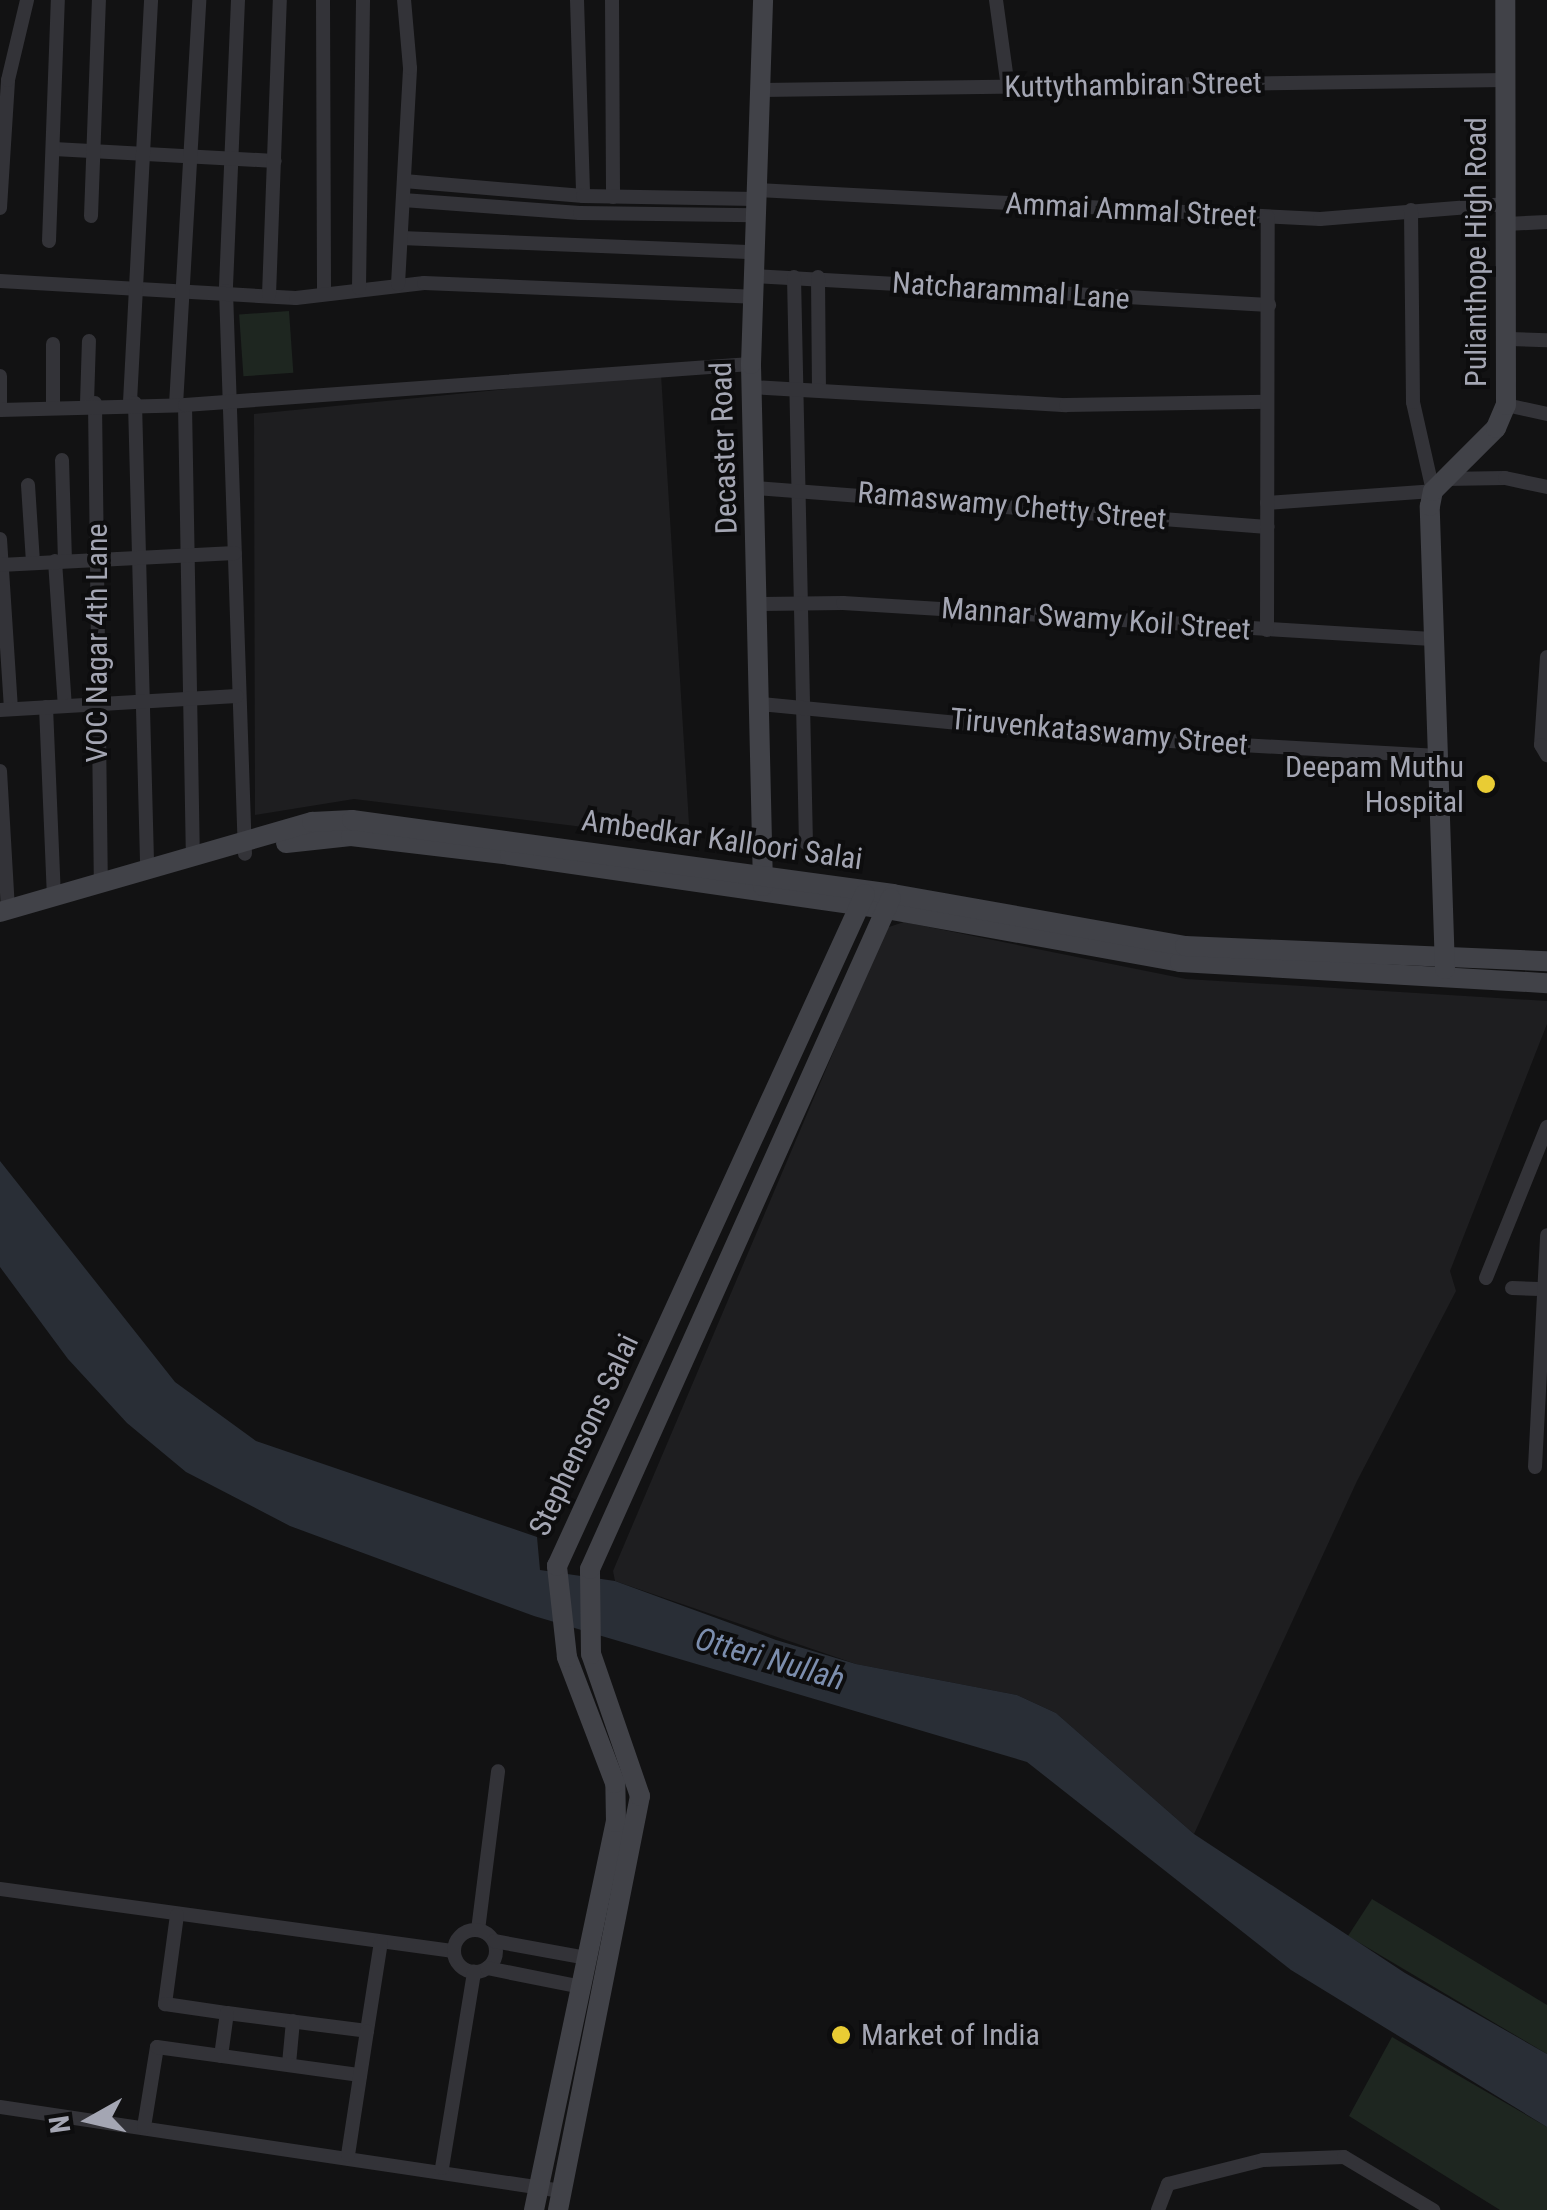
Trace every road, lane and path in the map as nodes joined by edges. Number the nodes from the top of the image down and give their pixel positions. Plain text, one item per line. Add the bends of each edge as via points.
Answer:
1 (27, 0) edge
2 (58, 0) edge
3 (99, 0) edge
4 (152, 0) edge
5 (200, 0) edge
6 (238, 0) edge
7 (280, 0) edge
8 (324, 0) edge
9 (363, 0) edge
10 (404, 0) edge
11 (577, 0) edge
12 (612, 0) edge
13 (763, 0) edge
14 (996, 0) edge
15 (1505, 0) edge
16 (1506, 80) junction
17 (1008, 88) junction
18 (761, 90) junction
19 (54, 149) junction
20 (98, 151) junction
21 (144, 154) junction
22 (186, 156) junction
23 (229, 158) junction
24 (275, 161) junction
25 (404, 181) junction
26 (583, 196) junction
27 (614, 196) junction
28 (403, 200) junction
29 (756, 202) junction
30 (0, 208) edge
31 (1411, 210) junction
32 (1506, 214) junction
33 (91, 216) dead end
34 (1268, 217) junction
35 (1547, 222) edge
36 (401, 238) junction
37 (48, 241) dead end
38 (754, 252) junction
39 (818, 277) junction
40 (794, 278) junction
41 (0, 281) edge
42 (398, 284) junction
43 (754, 287) junction
44 (136, 288) junction
45 (359, 288) junction
46 (179, 289) junction
47 (226, 291) junction
48 (324, 291) junction
49 (270, 296) junction
50 (1269, 305) junction
51 (1509, 339) junction
52 (1547, 340) edge
53 (89, 341) dead end
54 (54, 344) dead end
55 (750, 364) junction
56 (0, 376) edge
57 (794, 386) junction
58 (751, 387) junction
59 (819, 387) junction
60 (91, 402) junction
61 (230, 402) junction
62 (1267, 402) junction
63 (53, 403) junction
64 (132, 403) junction
65 (180, 405) junction
66 (1506, 405) junction
67 (0, 410) edge
68 (1547, 414) edge
69 (62, 460) dead end
70 (28, 485) dead end
71 (1439, 485) junction
72 (1547, 487) edge
73 (755, 488) junction
74 (794, 489) junction
75 (1267, 503) junction
76 (1268, 527) junction
77 (0, 539) edge
78 (235, 553) junction
79 (189, 554) junction
80 (142, 556) junction
81 (60, 560) junction
82 (97, 560) junction
83 (34, 563) junction
84 (1, 565) edge
85 (800, 602) junction
86 (760, 604) junction
87 (1267, 630) junction
88 (1432, 639) junction
89 (1547, 657) edge
90 (237, 696) junction
91 (192, 698) junction
92 (144, 701) junction
93 (95, 704) junction
94 (762, 704) junction
95 (804, 704) junction
96 (65, 706) junction
97 (46, 707) junction
98 (5, 710) edge
99 (1544, 750) edge
100 (1438, 756) junction
101 (0, 770) edge
102 (806, 843) dead end
103 (244, 848) junction
104 (193, 856) junction
105 (147, 870) junction
106 (101, 884) junction
107 (763, 884) junction
108 (54, 897) junction
109 (864, 899) junction
110 (889, 901) junction
111 (3, 916) edge
112 (1446, 955) junction
113 (1547, 961) edge
114 (1444, 980) junction
115 (1547, 982) edge
116 (1547, 1126) edge
117 (1547, 1235) edge
118 (1486, 1278) dead end
119 (1512, 1288) dead end
120 (1546, 1289) edge
121 (1535, 1467) dead end
122 (498, 1771) dead end
123 (0, 1889) edge
124 (177, 1915) junction
125 (478, 1930) junction
126 (494, 1941) junction
127 (381, 1942) junction
128 (454, 1951) junction
129 (587, 1958) junction
130 (481, 1970) junction
131 (581, 1987) junction
132 (227, 2014) junction
133 (293, 2021) junction
134 (367, 2031) junction
135 (221, 2056) junction
136 (289, 2064) junction
137 (360, 2075) junction
138 (0, 2107) edge
139 (144, 2128) junction
140 (348, 2155) junction
141 (442, 2168) junction
142 (539, 2185) junction
143 (560, 2200) edge
144 (534, 2210) edge
145 (1158, 2210) edge
146 (1433, 2210) edge

1 - 30 street via 8,80
2 - 19 street
3 - 20 street
4 - 21 street
5 - 22 street
6 - 23 street
7 - 24 street
8 - 48 street
9 - 45 street
10 - 25 street via 410,68
11 - 26 street
12 - 27 street
13 - 18 main road, Decaster Road
14 - 17 street
15 - 16 main road, Pulianthope High Road
16 - 17 street, Kuttythambiran Street
16 - 32 main road, Pulianthope High Road
17 - 18 street, Kuttythambiran Street
18 - 29 main road, Decaster Road
19 - 20 street
19 - 37 street
20 - 21 street
20 - 33 street
21 - 22 street
21 - 44 street
22 - 23 street
22 - 46 street
23 - 24 street
23 - 47 street
24 - 49 street
25 - 26 street
25 - 28 street
26 - 27 street
27 - 29 street
28 - 29 street via 580,214
28 - 36 street
29 - 34 street, Ammai Ammal Street
29 - 38 main road, Decaster Road
31 - 32 street, Ammai Ammal Street
31 - 34 street, Ammai Ammal Street
31 - 71 street via 1412,402
32 - 35 street, Ammai Ammal Street
32 - 51 main road, Pulianthope High Road
34 - 50 street
36 - 38 street
36 - 42 street
38 - 43 main road, Decaster Road
39 - 40 street, Natcharammal Lane
39 - 50 street, Natcharammal Lane via 1033,296
39 - 59 street
40 - 43 street, Natcharammal Lane
40 - 57 street
41 - 44 street, Natcharammal Lane
42 - 43 street, Natcharammal Lane
42 - 45 street, Natcharammal Lane
43 - 55 main road, Decaster Road
44 - 46 street, Natcharammal Lane
44 - 64 street
45 - 48 street, Natcharammal Lane
46 - 47 street, Natcharammal Lane
46 - 65 street
47 - 49 street, Natcharammal Lane
47 - 61 street
48 - 49 street, Natcharammal Lane
50 - 62 street
51 - 52 street
51 - 66 main road, Pulianthope High Road
53 - 60 street, VOC Nagar 4th Lane
54 - 63 street
55 - 58 main road, Decaster Road
55 - 61 street
56 - 67 street
57 - 58 street
57 - 59 street
57 - 74 street
58 - 73 main road, Decaster Road
59 - 62 street via 1066,406
60 - 63 street
60 - 64 street
60 - 82 street, VOC Nagar 4th Lane
61 - 65 street
61 - 78 street
62 - 75 street
63 - 67 street
64 - 65 street
64 - 80 street
65 - 79 street
66 - 68 street
66 - 71 main road, Pulianthope High Road via 1496,428
69 - 81 street
70 - 83 street
71 - 72 street via 1505,478
71 - 75 street
71 - 88 main road
73 - 74 street, Ramaswamy Chetty Street
73 - 86 main road, Decaster Road
74 - 76 street, Ramaswamy Chetty Street
74 - 85 street
75 - 76 street
76 - 87 street
77 - 84 street
78 - 79 street
78 - 90 street
79 - 80 street
79 - 91 street
80 - 82 street
80 - 92 street
81 - 82 street
81 - 83 street
81 - 96 street
82 - 93 street, VOC Nagar 4th Lane
83 - 84 street
84 - 98 street
85 - 86 street, Mannar Swamy Koil Street
85 - 87 street, Mannar Swamy Koil Street
85 - 95 street
86 - 94 main road, Decaster Road
87 - 88 street, Mannar Swamy Koil Street
88 - 100 main road
89 - 99 street
90 - 91 street
90 - 103 street
91 - 92 street
91 - 104 street
92 - 93 street
92 - 105 street
93 - 96 street
93 - 106 street, VOC Nagar 4th Lane
94 - 95 street, Tiruvenkataswamy Street
94 - 107 main road, Decaster Road
95 - 100 street, Tiruvenkataswamy Street via 1117,738
95 - 102 street
96 - 97 street
97 - 98 street
97 - 108 street
100 - 112 main road
101 - 111 street
103 - 104 main road, Ambedkar Kalloori Salai
103 - 107 main road, Ambedkar Kalloori Salai via 351,836
103 - 111 main road, Ambedkar Kalloori Salai
104 - 105 main road, Ambedkar Kalloori Salai
105 - 106 main road, Ambedkar Kalloori Salai
106 - 108 main road, Ambedkar Kalloori Salai
107 - 109 main road, Ambedkar Kalloori Salai
108 - 111 main road, Ambedkar Kalloori Salai
109 - 110 main road, Ambedkar Kalloori Salai
109 - 129 main road, Stephensons Salai via 556,1566 567,1657 615,1783 616,1822
110 - 112 main road, Ambedkar Kalloori Salai via 1185,946
110 - 114 main road, Ambedkar Kalloori Salai via 1180,962
110 - 143 main road, Stephensons Salai via 590,1568 591,1654 640,1796
112 - 113 main road, Ambedkar Kalloori Salai
112 - 114 main road
114 - 115 main road, Ambedkar Kalloori Salai
116 - 118 street
117 - 120 street
119 - 120 street
120 - 121 street
122 - 125 street
123 - 124 street
124 - 127 street
124 - 132 street via 165,2004
125 - 126 street
125 - 128 street via 461,1935
126 - 129 street
126 - 130 street
127 - 128 street
127 - 134 street
128 - 130 street via 460,1966
129 - 131 main road, Stephensons Salai
130 - 131 street
130 - 141 street
131 - 142 main road, Stephensons Salai
132 - 133 street
132 - 135 street
133 - 134 street
133 - 136 street
134 - 137 street
135 - 136 street
135 - 139 street via 157,2048
136 - 137 street
137 - 140 street
138 - 139 street
139 - 140 street
140 - 141 street
141 - 142 street
142 - 143 street
142 - 144 main road, Stephensons Salai
145 - 146 street via 1168,2184 1263,2160 1344,2157

